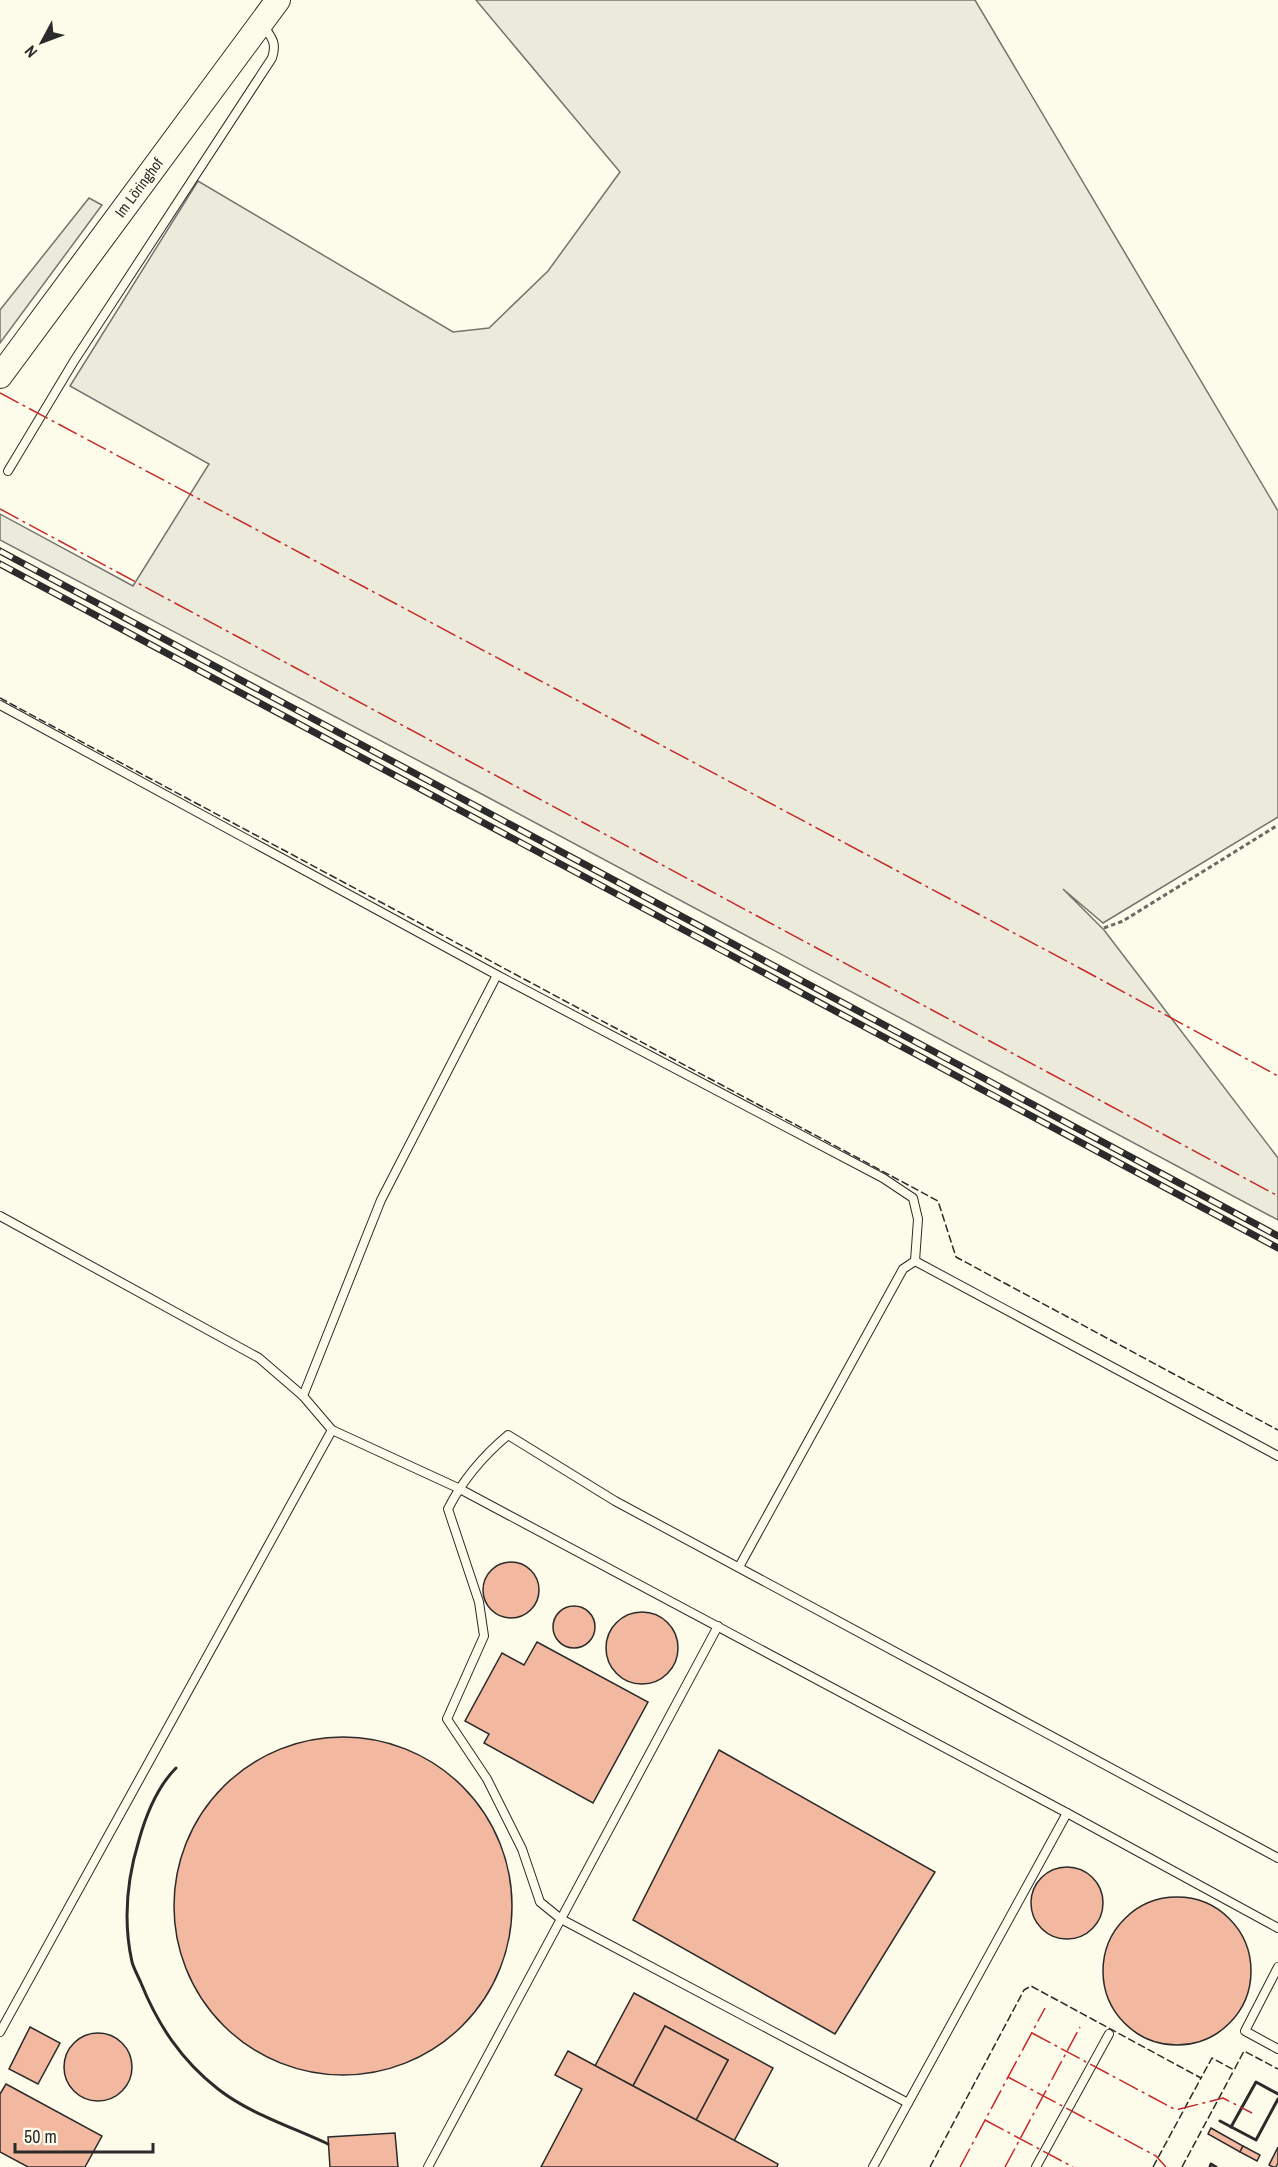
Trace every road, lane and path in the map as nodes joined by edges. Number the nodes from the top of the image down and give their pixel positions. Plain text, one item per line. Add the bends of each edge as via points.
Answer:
1 (278, 0) edge
2 (261, 22) junction
3 (0, 376) edge
4 (8, 471) dead end
5 (0, 705) edge
6 (1278, 825) edge
7 (1104, 928) dead end
8 (497, 975) junction
9 (0, 1216) edge
10 (915, 1262) junction
11 (303, 1396) junction
12 (332, 1430) junction
13 (1278, 1456) edge
14 (458, 1488) junction
15 (739, 1567) junction
16 (718, 1626) junction
17 (1067, 1813) junction
18 (1278, 1858) edge
19 (561, 1919) junction
20 (1278, 1928) edge
21 (1278, 1967) edge
22 (0, 2032) edge
23 (1109, 2034) dead end
24 (1278, 2049) edge
25 (908, 2103) junction
26 (428, 2167) edge
27 (873, 2167) edge
28 (1036, 2167) edge

1 - 2 street, Im Löringhof
2 - 3 street, Im Löringhof
2 - 4 lane via 276,48 272,58 74,361
5 - 8 lane
6 - 7 path via 1123,921
8 - 10 lane via 883,1178 913,1198 918,1219
8 - 11 lane via 381,1200
9 - 11 lane via 259,1358
10 - 13 lane
10 - 15 lane via 903,1269
11 - 12 lane
12 - 14 lane
12 - 22 lane
14 - 15 lane via 508,1435 615,1501
14 - 16 lane
14 - 19 lane via 448,1509 479,1602 484,1636 447,1719 487,1779 522,1849 540,1902
15 - 18 lane
16 - 17 lane
16 - 19 lane
17 - 20 lane
17 - 25 lane
19 - 25 lane
19 - 26 lane
21 - 24 lane via 1245,2031
23 - 28 lane
25 - 27 lane

